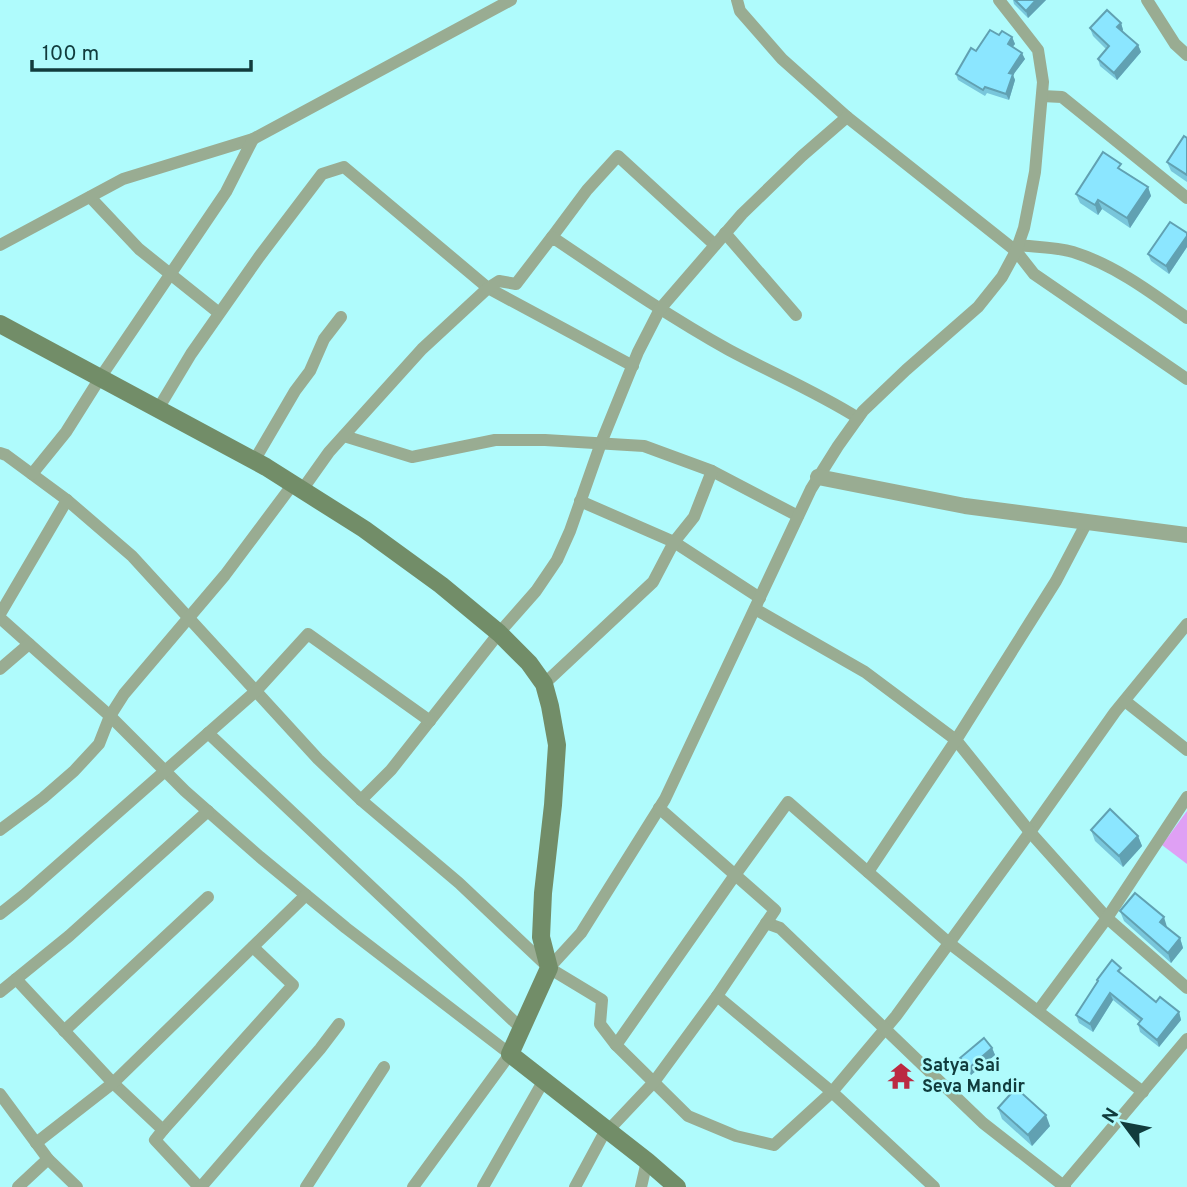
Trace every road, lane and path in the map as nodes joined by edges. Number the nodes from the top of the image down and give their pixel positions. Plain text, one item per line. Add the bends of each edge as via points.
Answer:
1 (511, 0) edge
2 (737, 0) edge
3 (999, 0) edge
4 (1147, 0) edge
5 (1187, 55) edge
6 (1042, 96) junction
7 (847, 117) junction
8 (253, 139) junction
9 (90, 197) junction
10 (1187, 198) edge
11 (725, 233) junction
12 (552, 237) junction
13 (0, 245) edge
14 (715, 245) junction
15 (1017, 248) junction
16 (170, 274) junction
17 (488, 288) junction
18 (660, 309) junction
19 (219, 313) junction
20 (796, 315) dead end
21 (341, 317) dead end
22 (1187, 318) edge
23 (0, 324) edge
24 (633, 366) junction
25 (100, 377) junction
26 (1187, 379) edge
27 (158, 409) junction
28 (858, 418) junction
29 (344, 436) junction
30 (601, 443) junction
31 (0, 453) edge
32 (254, 461) junction
33 (712, 471) junction
34 (32, 474) junction
35 (818, 477) junction
36 (297, 487) junction
37 (67, 500) junction
38 (580, 501) junction
39 (798, 516) junction
40 (1087, 522) junction
41 (1187, 535) edge
42 (674, 542) junction
43 (757, 603) junction
44 (0, 616) edge
45 (188, 618) junction
46 (1185, 629) edge
47 (499, 633) junction
48 (29, 643) junction
49 (0, 669) edge
50 (544, 684) junction
51 (256, 691) junction
52 (1125, 701) junction
53 (110, 716) junction
54 (430, 721) junction
55 (208, 733) junction
56 (956, 740) junction
57 (1187, 750) edge
58 (165, 770) junction
59 (1187, 797) edge
60 (361, 800) junction
61 (659, 808) junction
62 (208, 811) junction
63 (0, 830) edge
64 (1030, 832) junction
65 (868, 872) junction
66 (735, 874) junction
67 (306, 895) junction
68 (208, 897) dead end
69 (0, 914) edge
70 (1107, 918) junction
71 (766, 923) junction
72 (949, 943) junction
73 (253, 947) junction
74 (549, 968) junction
75 (16, 979) junction
76 (1187, 988) edge
77 (0, 992) edge
78 (717, 996) junction
79 (1038, 1011) junction
80 (339, 1024) dead end
81 (886, 1028) junction
82 (522, 1029) junction
83 (64, 1031) junction
84 (1187, 1039) edge
85 (616, 1045) junction
86 (510, 1054) junction
87 (384, 1067) dead end
88 (544, 1080) junction
89 (654, 1082) junction
90 (113, 1083) junction
91 (832, 1091) junction
92 (1143, 1093) junction
93 (1, 1098) edge
94 (163, 1130) junction
95 (608, 1130) junction
96 (36, 1143) junction
97 (48, 1159) junction
98 (647, 1161) junction
99 (1063, 1186) edge
100 (18, 1187) edge
101 (77, 1187) edge
102 (200, 1187) edge
103 (306, 1187) edge
104 (412, 1187) edge
105 (483, 1187) edge
106 (575, 1187) edge
107 (640, 1187) edge
108 (677, 1187) edge
109 (934, 1187) edge

1 - 8 street
2 - 7 street via 740,12 782,59
3 - 6 street via 1038,50
4 - 5 street
6 - 10 street via 1062,97
6 - 15 street via 1035,172
7 - 11 street
7 - 15 street
8 - 9 street via 123,179
8 - 16 street via 226,192
9 - 13 street
9 - 16 street
11 - 14 street
11 - 20 street
12 - 14 street via 618,156
12 - 17 street via 516,284 499,281
12 - 18 street
14 - 18 street
15 - 22 street via 1070,251 1097,261
15 - 26 street via 1034,274
15 - 28 street via 978,307
16 - 19 street
16 - 25 street
17 - 19 street via 344,167 322,174
17 - 24 street
17 - 29 street via 422,349
18 - 24 street
18 - 28 street
19 - 27 street
21 - 32 street
23 - 25 main road
24 - 30 street
25 - 27 main road
25 - 34 street via 66,432
27 - 32 main road
28 - 35 street
29 - 30 street via 412,457 495,440
29 - 36 street
30 - 33 street via 644,446
30 - 38 street
31 - 34 street
32 - 36 main road
33 - 39 street
33 - 42 street via 694,517
34 - 37 street
35 - 39 street
35 - 40 street via 965,506
36 - 45 street
36 - 47 main road via 364,528
37 - 44 street
37 - 45 street via 132,556
38 - 42 street
38 - 47 street via 557,560
39 - 43 street
40 - 41 street
40 - 56 street via 1056,581
42 - 43 street
42 - 50 street via 653,582
43 - 56 street via 865,672
43 - 61 street
44 - 48 street
45 - 51 street
45 - 53 street
46 - 52 street
47 - 50 main road
47 - 54 street
48 - 49 street
48 - 53 street
50 - 74 main road via 557,745 541,937
51 - 54 street via 308,634
51 - 55 street
51 - 60 street
52 - 57 street
52 - 64 street
53 - 58 street
53 - 63 street via 99,744 74,771
54 - 60 street
55 - 58 street
55 - 82 street
56 - 64 street
56 - 65 street
58 - 62 street
58 - 69 street
59 - 70 street
60 - 74 street
61 - 66 street
61 - 74 street via 581,933
62 - 67 street
62 - 75 street
64 - 70 street
64 - 72 street
65 - 66 street via 788,802
65 - 72 street
66 - 71 street via 775,910
66 - 85 street
67 - 73 street
67 - 86 street
68 - 83 street
70 - 76 street
70 - 79 street
71 - 78 street
71 - 81 street via 780,928
72 - 79 street
72 - 81 street
73 - 90 street
73 - 94 street via 293,985
74 - 82 main road
74 - 85 street via 603,1000 600,1024
75 - 77 street
75 - 83 street
78 - 89 street
78 - 91 street
79 - 92 street
80 - 102 street
81 - 91 street
81 - 99 street via 983,1123
82 - 86 main road
83 - 90 street
84 - 92 street
85 - 89 street
86 - 88 main road
86 - 104 street
87 - 103 street
88 - 95 main road
88 - 105 street
89 - 91 street via 688,1116 736,1136 774,1145
89 - 95 street
90 - 94 street
90 - 96 street
91 - 109 street
92 - 99 street
93 - 96 street
94 - 102 street via 155,1140
95 - 98 main road
95 - 106 street
96 - 97 street
97 - 100 street
97 - 101 street
98 - 107 street
98 - 108 main road

